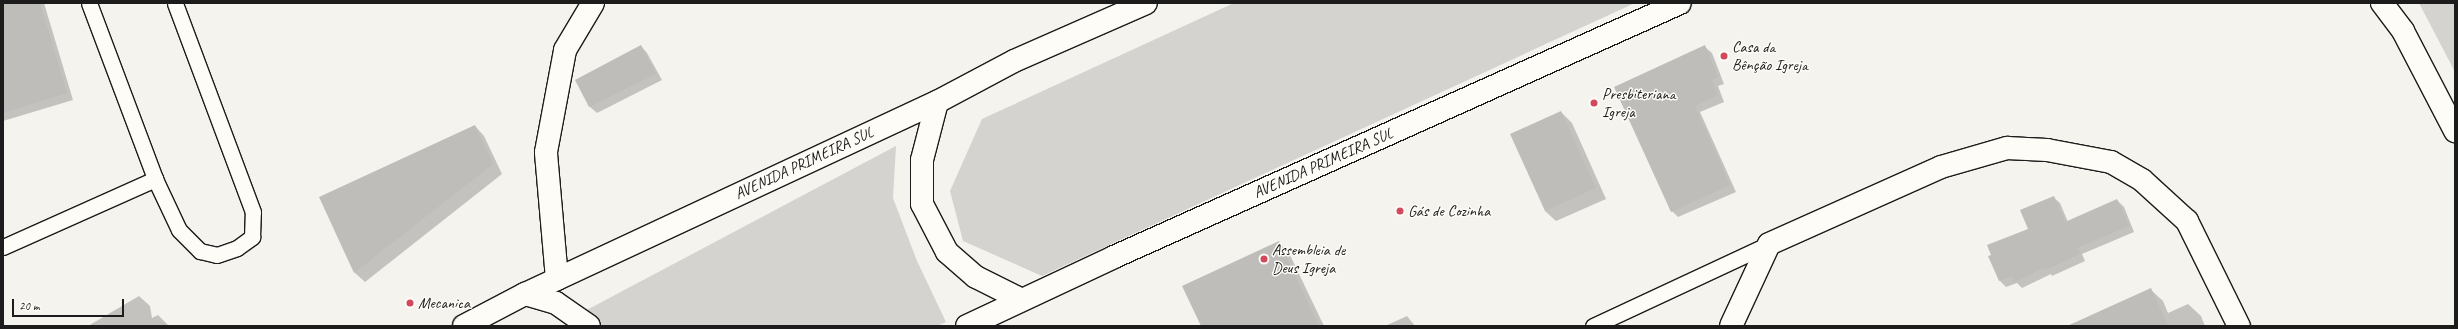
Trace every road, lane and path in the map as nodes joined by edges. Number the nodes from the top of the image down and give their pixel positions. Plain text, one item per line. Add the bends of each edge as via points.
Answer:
1 (88, 3) edge
2 (174, 3) edge
3 (593, 3) edge
4 (1146, 3) edge
5 (1680, 3) edge
6 (2382, 3) edge
7 (937, 102) junction
8 (2455, 131) edge
9 (155, 179) junction
10 (1769, 244) junction
11 (3, 247) edge
12 (557, 278) junction
13 (525, 294) junction
14 (1022, 300) junction
15 (464, 326) edge
16 (589, 326) edge
17 (967, 326) edge
18 (1593, 326) edge
19 (1731, 326) edge
20 (2239, 326) edge

1 - 9 lane
2 - 9 lane via 253,212 252,237 237,248 217,255 200,251 179,230
3 - 12 main road via 565,50 546,152
4 - 7 main road, AVENIDA PRIMEIRA SUL via 1014,61
5 - 14 main road, AVENIDA PRIMEIRA SUL
6 - 8 main road via 2403,32
7 - 12 main road, AVENIDA PRIMEIRA SUL
7 - 14 main road via 922,160 922,204 947,252 976,276
9 - 11 lane
10 - 18 lane
10 - 19 main road
10 - 20 main road via 1949,165 2007,148 2078,155 2111,162 2142,180 2187,221
12 - 13 main road, AVENIDA PRIMEIRA SUL
13 - 15 main road, AVENIDA PRIMEIRA SUL
13 - 16 main road via 556,303
14 - 17 main road, AVENIDA PRIMEIRA SUL

